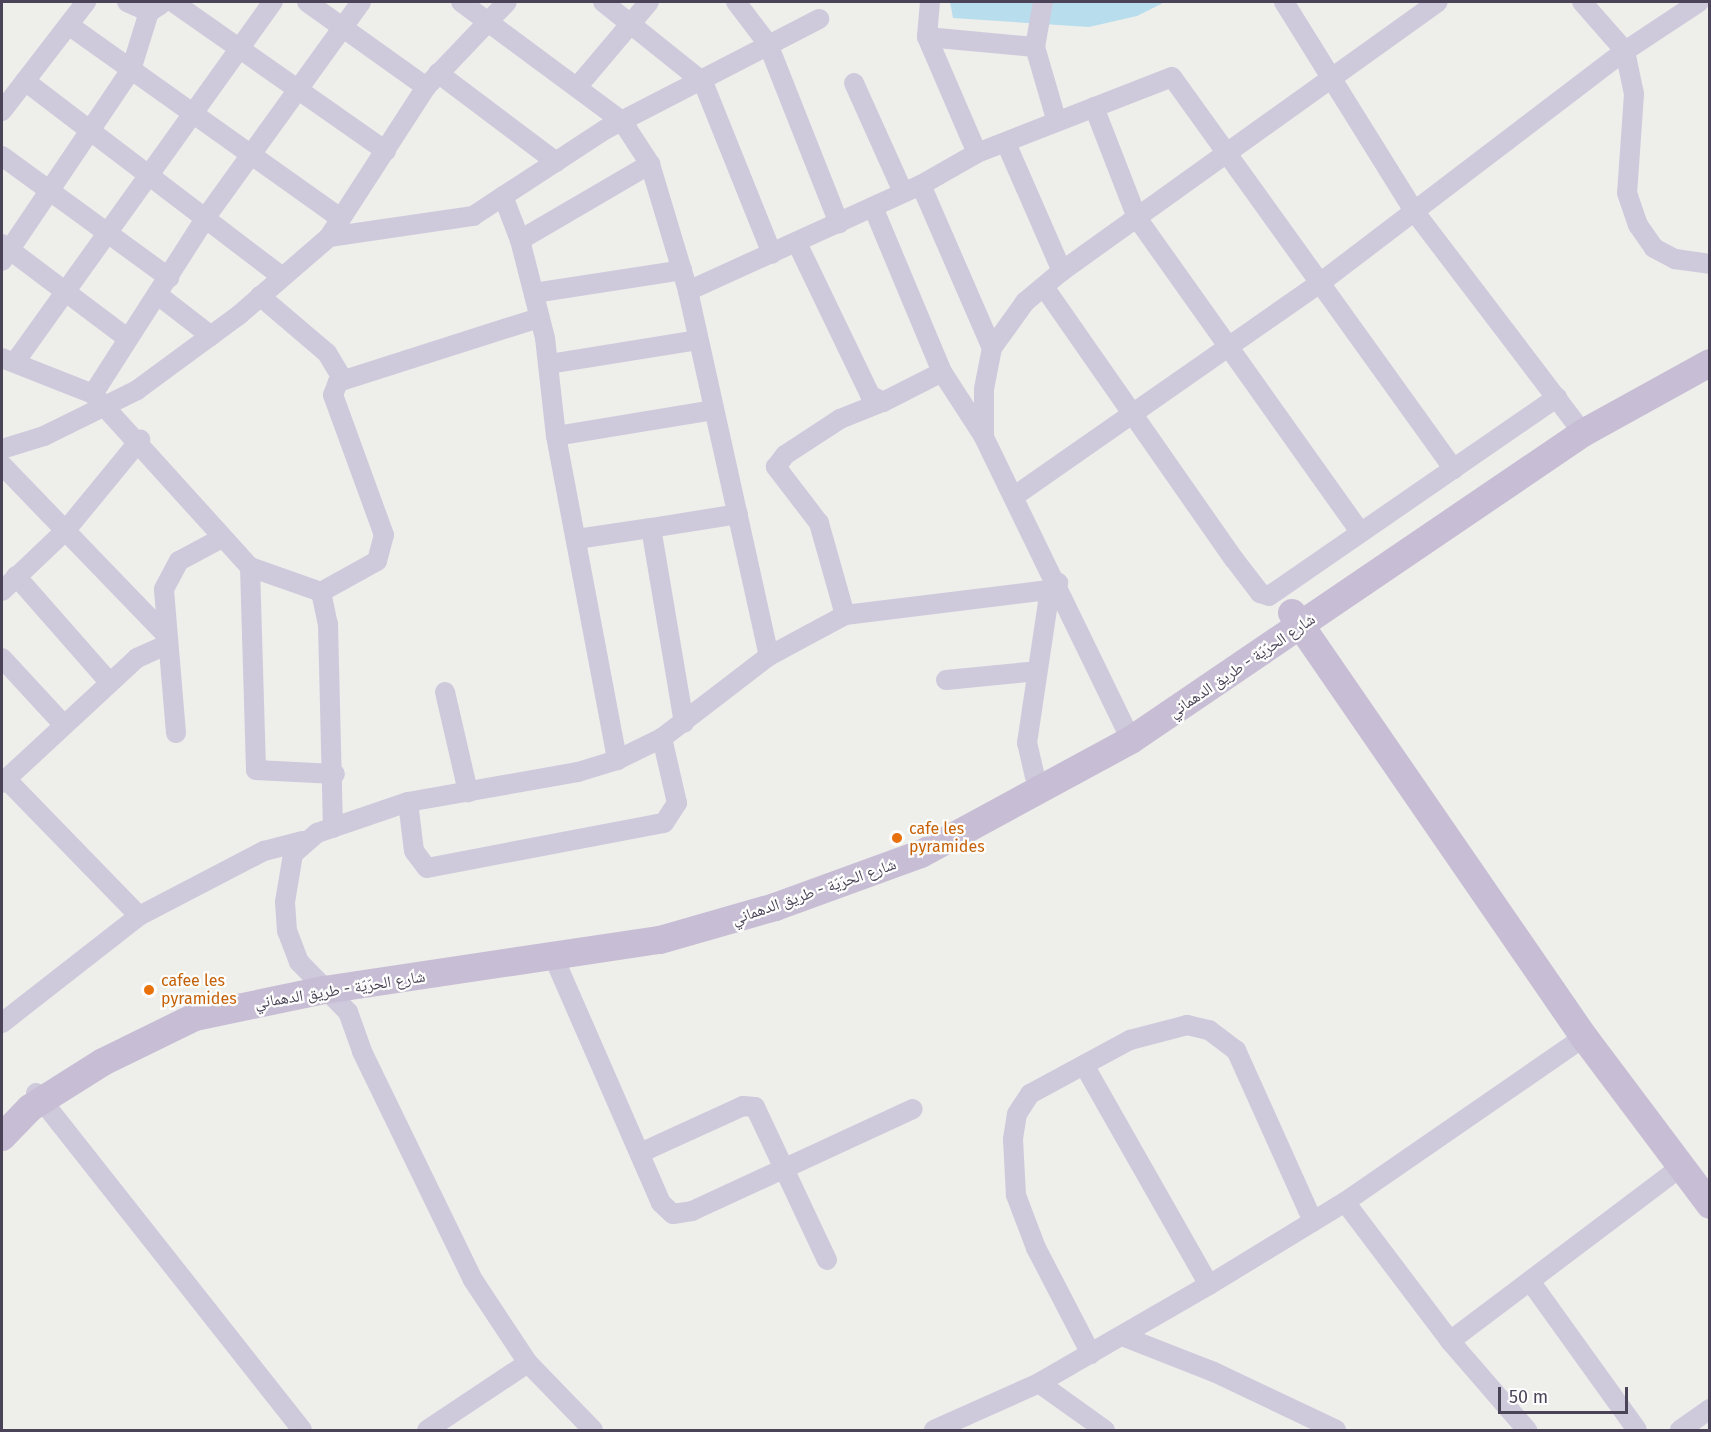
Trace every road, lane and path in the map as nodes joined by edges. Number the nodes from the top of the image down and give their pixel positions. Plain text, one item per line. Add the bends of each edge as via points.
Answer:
1 (86, 2) edge
2 (127, 2) edge
3 (173, 2) edge
4 (273, 2) edge
5 (307, 2) edge
6 (361, 2) edge
7 (460, 2) edge
8 (507, 2) edge
9 (603, 2) edge
10 (649, 2) edge
11 (930, 2) edge
12 (1043, 2) edge
13 (1284, 2) edge
14 (1438, 2) edge
15 (1582, 2) edge
16 (1699, 2) edge
17 (743, 4) edge
18 (157, 7) edge
19 (819, 19) dead end
20 (490, 20) junction
21 (631, 22) junction
22 (70, 27) junction
23 (342, 29) junction
24 (927, 37) junction
25 (768, 44) junction
26 (1035, 47) junction
27 (240, 49) junction
28 (1625, 51) junction
29 (131, 70) junction
30 (1336, 79) junction
31 (432, 80) junction
32 (26, 81) junction
33 (703, 82) junction
34 (854, 83) dead end
35 (578, 87) junction
36 (296, 90) junction
37 (1094, 107) junction
38 (2, 111) edge
39 (197, 113) junction
40 (1056, 119) junction
41 (622, 121) junction
42 (90, 132) junction
43 (1006, 143) junction
44 (386, 151) junction
45 (977, 153) junction
46 (253, 154) junction
47 (1226, 155) junction
48 (2, 156) edge
49 (556, 162) junction
50 (650, 164) junction
51 (151, 177) junction
52 (912, 188) junction
53 (49, 192) junction
54 (503, 196) junction
55 (873, 207) junction
56 (1414, 211) junction
57 (206, 217) junction
58 (340, 218) junction
59 (1137, 218) junction
60 (839, 223) junction
61 (109, 233) junction
62 (329, 237) junction
63 (520, 240) junction
64 (797, 243) junction
65 (4, 252) edge
66 (772, 254) junction
67 (1710, 264) edge
68 (682, 270) junction
69 (1062, 271) junction
70 (282, 277) junction
71 (169, 278) junction
72 (1320, 283) junction
73 (1044, 287) junction
74 (688, 291) junction
75 (534, 293) junction
76 (67, 295) junction
77 (158, 295) junction
78 (260, 296) junction
79 (538, 318) junction
80 (211, 336) junction
81 (127, 338) junction
82 (697, 339) junction
83 (1710, 346) edge
84 (992, 348) junction
85 (1225, 349) junction
86 (8, 360) edge
87 (1710, 363) edge
88 (549, 364) junction
89 (942, 372) junction
90 (343, 380) junction
91 (93, 394) junction
92 (880, 403) junction
93 (110, 407) junction
94 (713, 410) junction
95 (1133, 415) junction
96 (1571, 415) junction
97 (556, 436) junction
98 (984, 437) junction
99 (140, 440) junction
100 (2, 449) edge
101 (2, 465) edge
102 (1454, 469) junction
103 (1016, 495) junction
104 (738, 514) junction
105 (651, 528) junction
106 (66, 530) junction
107 (1360, 532) junction
108 (220, 538) junction
109 (577, 540) junction
110 (250, 567) junction
111 (16, 576) junction
112 (1054, 587) junction
113 (2, 591) edge
114 (321, 592) junction
115 (845, 615) junction
116 (1297, 620) junction
117 (165, 639) junction
118 (769, 656) junction
119 (2, 658) edge
120 (1037, 670) junction
121 (946, 680) dead end
122 (109, 682) junction
123 (445, 692) dead end
124 (684, 723) junction
125 (63, 724) junction
126 (1128, 731) junction
127 (176, 733) dead end
128 (662, 738) junction
129 (617, 760) junction
130 (335, 774) junction
131 (1035, 777) junction
132 (3, 780) edge
133 (468, 792) junction
134 (408, 802) junction
135 (333, 828) junction
136 (303, 841) junction
137 (139, 916) junction
138 (554, 958) junction
139 (318, 984) junction
140 (2, 1023) edge
141 (1584, 1037) junction
142 (1084, 1065) junction
143 (39, 1097) junction
144 (913, 1109) dead end
145 (2, 1121) edge
146 (2, 1137) edge
147 (640, 1153) junction
148 (787, 1167) junction
149 (1681, 1167) junction
150 (1345, 1202) junction
151 (1710, 1205) edge
152 (1313, 1221) junction
153 (827, 1260) dead end
154 (1530, 1281) junction
155 (1209, 1285) junction
156 (1122, 1336) junction
157 (1450, 1341) junction
158 (1091, 1354) junction
159 (528, 1363) junction
160 (1039, 1383) junction
161 (1710, 1409) edge
162 (302, 1431) edge
163 (427, 1431) edge
164 (593, 1431) edge
165 (934, 1431) edge
166 (1105, 1431) edge
167 (1336, 1431) edge
168 (1527, 1431) edge
169 (1637, 1431) edge
170 (1680, 1431) edge

1 - 22 street
2 - 18 street
3 - 27 street
4 - 27 street
5 - 23 street
6 - 23 street
7 - 20 street
8 - 20 street
9 - 21 street
10 - 21 street
11 - 24 street
12 - 26 street
13 - 30 street
14 - 30 street
15 - 28 street
16 - 28 street
17 - 25 street
18 - 29 street
19 - 25 street
20 - 31 street
20 - 35 street
21 - 33 street
21 - 35 street
22 - 29 street
22 - 32 street
23 - 31 street
23 - 36 street
24 - 26 street
24 - 45 street
25 - 33 street
25 - 60 street
26 - 40 street
27 - 36 street
27 - 39 street
28 - 56 street
28 - 67 street via 1634,94 1627,193 1638,225 1654,248 1675,260
29 - 39 street
29 - 42 street
30 - 47 street
30 - 56 street
31 - 44 street
31 - 49 street
32 - 38 street
32 - 42 street
33 - 41 street
33 - 66 street
34 - 52 street
35 - 41 street
36 - 44 street
36 - 46 street
37 - 40 street
37 - 47 street via 1172,77
37 - 59 street
39 - 46 street
39 - 51 street
40 - 43 street
41 - 49 street
41 - 50 street
42 - 51 street
42 - 53 street
43 - 45 street
43 - 69 street
44 - 58 street
45 - 52 street
46 - 57 street
46 - 58 street
47 - 59 street
47 - 72 street
48 - 53 street
49 - 54 street
50 - 63 street
50 - 68 street
51 - 57 street
51 - 61 street
52 - 55 street
52 - 84 street
53 - 61 street
53 - 65 street
54 - 62 street via 473,216
54 - 63 street
55 - 60 street
55 - 89 street
56 - 72 street
56 - 96 street
57 - 70 street
57 - 71 street
58 - 62 street
59 - 69 street
59 - 85 street
60 - 64 street
61 - 71 street
61 - 76 street
62 - 70 street
63 - 75 street
64 - 66 street
64 - 92 street via 855,371
65 - 76 street
66 - 74 street
68 - 74 street
68 - 75 street
69 - 73 street
70 - 78 street
71 - 77 street
72 - 85 street
72 - 102 street
73 - 84 street via 1007,322
73 - 95 street
74 - 82 street
75 - 79 street
76 - 81 street
76 - 86 street
77 - 80 street
77 - 81 street
78 - 80 street
78 - 90 street via 327,353
79 - 88 street
79 - 90 street
80 - 93 street
81 - 91 street
82 - 88 street
82 - 94 street
83 - 96 main road, شارع الحرّيّة - طريق الدهماني
84 - 98 street via 984,389
85 - 95 street
85 - 107 street
86 - 91 street
87 - 96 main road, شارع الحرّيّة - طريق الدهماني
88 - 97 street
89 - 92 street
89 - 98 street
90 - 114 street via 333,394 384,535 377,561
91 - 93 street
92 - 115 street via 840,419 785,455 776,467 819,524
93 - 99 street
93 - 100 street
94 - 97 street
94 - 104 street
95 - 103 street
95 - 107 street via 1260,593 1278,593
96 - 102 street
96 - 116 main road, شارع الحرّيّة - طريق الدهماني
97 - 109 street
98 - 103 street
99 - 106 street
99 - 108 street
101 - 106 street
102 - 107 street
103 - 112 street
104 - 105 street
104 - 118 street
105 - 109 street
105 - 124 street
106 - 111 street
106 - 117 street
108 - 110 street
108 - 117 street via 172,569 164,589
109 - 129 street
110 - 114 street
110 - 130 street via 256,770 272,775
111 - 113 street
111 - 122 street
112 - 115 street
112 - 120 street
112 - 126 street
114 - 130 street via 328,624
115 - 118 street
116 - 126 main road, شارع الحرّيّة - طريق الدهماني
116 - 141 main road
117 - 122 street
117 - 127 street
118 - 124 street
119 - 125 street
120 - 121 street
120 - 131 street via 1027,743
122 - 125 street
123 - 133 street
124 - 128 street
125 - 132 street
126 - 131 main road, شارع الحرّيّة - طريق الدهماني
126 - 138 main road, شارع الحرّيّة - طريق الدهماني via 952,838 847,882 705,929
128 - 129 street
128 - 134 street via 677,803 664,823 427,868 414,851
129 - 133 street
130 - 135 street
131 - 139 main road, شارع الحرّيّة - طريق الدهماني via 924,836 735,906 621,934
132 - 137 street
133 - 134 street
134 - 135 street
135 - 136 street
136 - 137 street via 264,851
136 - 139 street via 289,866 285,902 291,945
137 - 140 street
138 - 139 main road, شارع الحرّيّة - طريق الدهماني
138 - 147 street
139 - 143 main road, شارع الحرّيّة - طريق الدهماني via 195,1017 137,1043
139 - 159 street via 348,1012 362,1051 473,1280
141 - 149 main road
141 - 150 street
142 - 152 street via 1130,1040 1169,1028 1209,1030 1236,1050
142 - 155 street
142 - 158 street via 1030,1094 1017,1113 1013,1139 1016,1195 1036,1248
143 - 145 main road, شارع الحرّيّة - طريق الدهماني
143 - 146 main road, شارع الحرّيّة - طريق الدهماني
143 - 162 street
144 - 148 street
147 - 148 street via 743,1106 755,1107
147 - 148 street via 661,1203 673,1214 692,1211
148 - 153 street
149 - 151 main road
149 - 154 street
150 - 152 street
150 - 157 street
152 - 155 street
154 - 157 street
154 - 169 street
155 - 156 street
156 - 158 street
156 - 167 street via 1215,1372
157 - 168 street
158 - 160 street
159 - 163 street
159 - 164 street
160 - 165 street
160 - 166 street
161 - 170 street

